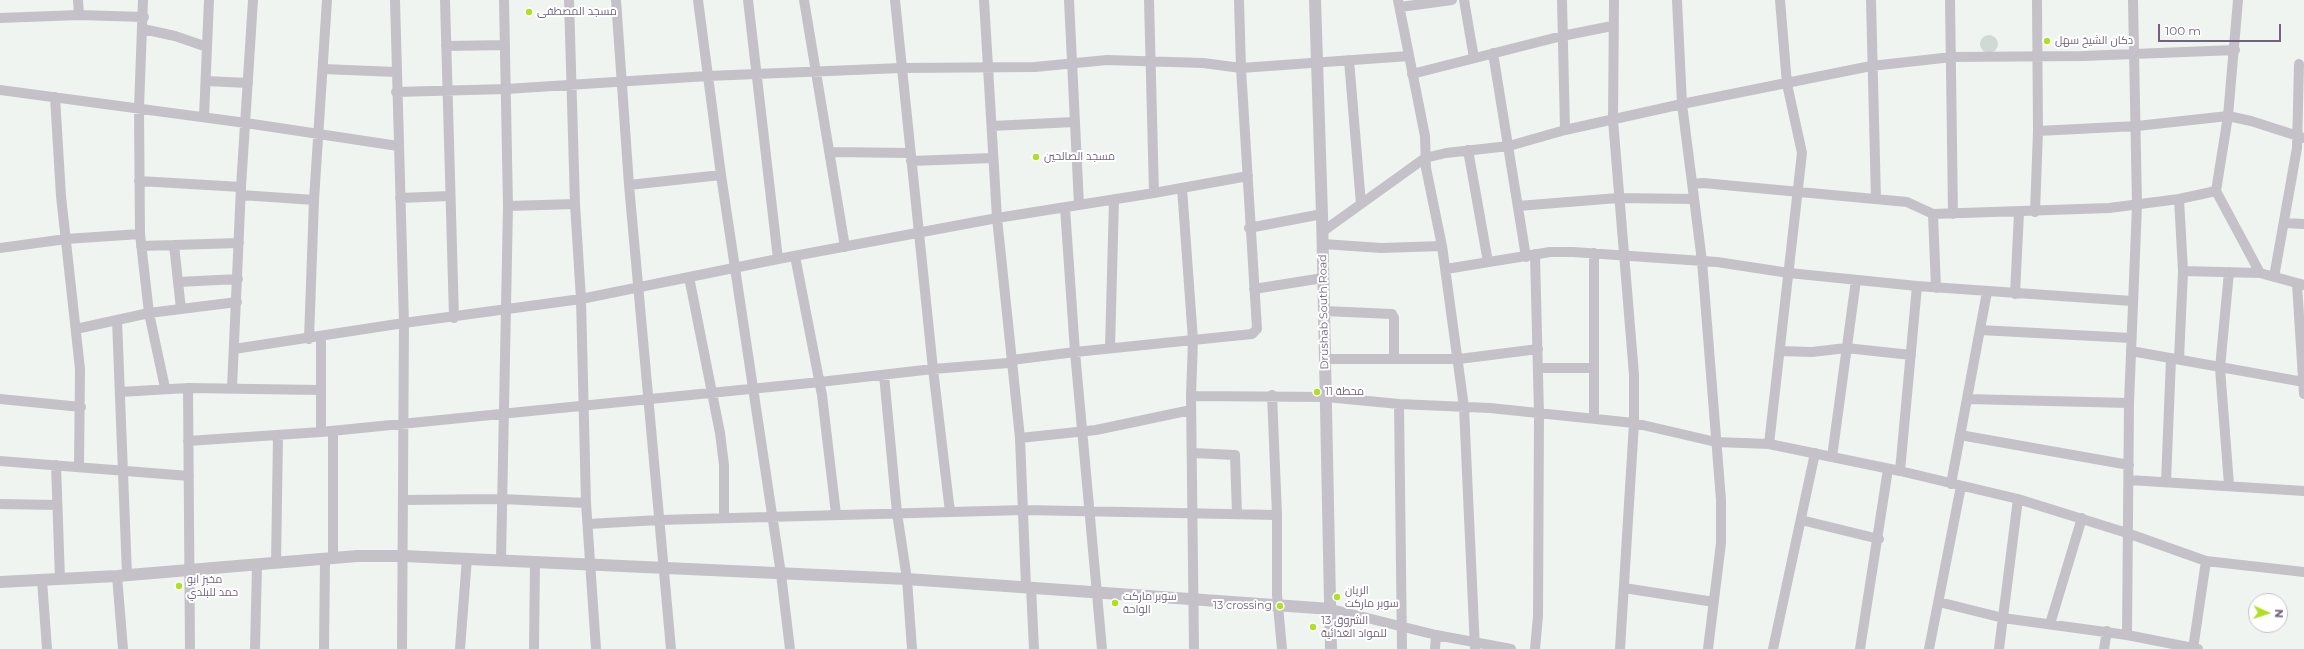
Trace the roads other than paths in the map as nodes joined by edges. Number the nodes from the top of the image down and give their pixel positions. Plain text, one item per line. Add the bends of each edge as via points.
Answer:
1 (78, 0) edge
2 (144, 0) edge
3 (210, 0) edge
4 (253, 0) edge
5 (327, 0) edge
6 (395, 0) edge
7 (445, 0) edge
8 (504, 0) edge
9 (569, 0) edge
10 (616, 0) edge
11 (698, 0) edge
12 (748, 0) edge
13 (804, 0) edge
14 (895, 0) edge
15 (984, 0) edge
16 (1069, 0) edge
17 (1149, 0) edge
18 (1239, 0) edge
19 (1315, 0) edge
20 (1452, 0) edge
21 (1464, 0) edge
22 (1562, 0) edge
23 (1614, 0) edge
24 (1677, 0) edge
25 (1780, 0) edge
26 (1871, 0) edge
27 (1950, 0) edge
28 (2037, 0) edge
29 (2133, 0) edge
30 (2238, 0) edge
31 (1399, 4) edge
32 (79, 15) junction
33 (144, 17) junction
34 (0, 18) edge
35 (1612, 26) junction
36 (144, 29) junction
37 (1562, 36) junction
38 (505, 45) junction
39 (446, 46) junction
40 (207, 48) junction
41 (2235, 50) junction
42 (1493, 53) junction
43 (2133, 53) junction
44 (2036, 55) junction
45 (1409, 56) junction
46 (1474, 58) junction
47 (1952, 58) junction
48 (1152, 60) junction
49 (1349, 60) junction
50 (1316, 61) junction
51 (1072, 62) junction
52 (2299, 64) dead end
53 (988, 66) junction
54 (1871, 66) junction
55 (901, 68) junction
56 (1240, 68) junction
57 (323, 69) junction
58 (396, 72) junction
59 (818, 72) junction
60 (757, 74) junction
61 (1412, 74) junction
62 (708, 76) junction
63 (206, 81) junction
64 (248, 83) junction
65 (621, 83) junction
66 (1787, 84) junction
67 (571, 86) junction
68 (506, 89) junction
69 (0, 90) edge
70 (447, 91) junction
71 (396, 92) junction
72 (55, 97) junction
73 (1682, 104) junction
74 (139, 108) junction
75 (2228, 116) junction
76 (204, 117) junction
77 (1613, 120) junction
78 (1074, 122) junction
79 (246, 123) junction
80 (992, 126) junction
81 (2137, 126) junction
82 (1565, 130) junction
83 (2038, 131) junction
84 (318, 135) junction
85 (2301, 137) edge
86 (398, 146) junction
87 (1509, 146) junction
88 (1468, 150) junction
89 (830, 152) junction
90 (911, 157) junction
91 (993, 158) junction
92 (1425, 158) junction
93 (721, 175) junction
94 (1248, 176) junction
95 (139, 181) junction
96 (1693, 184) junction
97 (629, 186) junction
98 (1182, 188) junction
99 (241, 191) junction
100 (1798, 191) junction
101 (2216, 191) junction
102 (1154, 193) junction
103 (450, 196) junction
104 (400, 198) junction
105 (1618, 198) junction
106 (1693, 199) junction
107 (1876, 199) junction
108 (2179, 199) junction
109 (314, 200) junction
110 (1114, 200) junction
111 (575, 204) junction
112 (1361, 204) junction
113 (1079, 205) junction
114 (2137, 205) junction
115 (508, 206) junction
116 (1518, 206) junction
117 (1065, 208) junction
118 (2035, 212) junction
119 (2019, 213) junction
120 (1322, 214) junction
121 (1933, 214) junction
122 (1953, 214) junction
123 (997, 218) junction
124 (2284, 223) junction
125 (2304, 224) edge
126 (1250, 228) junction
127 (919, 232) junction
128 (140, 234) junction
129 (1322, 238) junction
130 (66, 239) junction
131 (239, 243) junction
132 (174, 245) junction
133 (141, 246) junction
134 (1442, 246) junction
135 (845, 247) junction
136 (0, 248) edge
137 (1594, 253) junction
138 (795, 256) junction
139 (1531, 256) junction
140 (1623, 256) junction
141 (778, 259) junction
142 (1488, 262) junction
143 (1702, 262) junction
144 (735, 267) junction
145 (1446, 269) junction
146 (2183, 271) junction
147 (1789, 272) junction
148 (2229, 272) junction
149 (2260, 273) junction
150 (2274, 276) junction
151 (689, 277) junction
152 (1323, 278) junction
153 (238, 279) junction
154 (1856, 280) junction
155 (178, 282) junction
156 (2301, 284) edge
157 (1917, 286) junction
158 (639, 287) junction
159 (1936, 288) junction
160 (1254, 289) junction
161 (1987, 292) junction
162 (2015, 294) junction
163 (581, 299) junction
164 (2132, 301) junction
165 (237, 302) junction
166 (181, 309) junction
167 (506, 310) junction
168 (1324, 311) junction
169 (149, 313) junction
170 (454, 318) junction
171 (117, 320) junction
172 (404, 323) junction
173 (76, 329) junction
174 (1980, 330) junction
175 (321, 337) junction
176 (2131, 338) junction
177 (310, 339) junction
178 (1193, 340) junction
179 (1110, 348) junction
180 (1846, 348) junction
181 (234, 349) junction
182 (1538, 349) junction
183 (1780, 351) junction
184 (2131, 351) junction
185 (1075, 352) junction
186 (1911, 355) junction
187 (1394, 358) junction
188 (1325, 359) junction
189 (1458, 359) junction
190 (2175, 359) junction
191 (1012, 360) junction
192 (1538, 368) junction
193 (1594, 368) junction
194 (2220, 368) junction
195 (933, 369) junction
196 (884, 375) junction
197 (820, 382) junction
198 (2304, 382) edge
199 (165, 388) junction
200 (188, 388) junction
201 (232, 388) junction
202 (753, 388) junction
203 (320, 390) junction
204 (120, 392) junction
205 (712, 393) junction
206 (2304, 394) edge
207 (1272, 395) junction
208 (1191, 396) junction
209 (1326, 397) junction
210 (0, 399) edge
211 (649, 399) junction
212 (1967, 399) junction
213 (2129, 402) junction
214 (1398, 404) junction
215 (584, 406) junction
216 (81, 407) junction
217 (1464, 407) junction
218 (1191, 410) junction
219 (502, 414) junction
220 (1539, 414) junction
221 (1594, 419) junction
222 (403, 423) junction
223 (1634, 423) junction
224 (333, 431) junction
225 (321, 432) junction
226 (1083, 432) junction
227 (1960, 435) junction
228 (278, 436) junction
229 (1020, 438) junction
230 (188, 441) junction
231 (1716, 442) junction
232 (1769, 444) junction
233 (1815, 453) junction
234 (1193, 454) junction
235 (1832, 457) junction
236 (0, 461) edge
237 (56, 465) junction
238 (79, 466) junction
239 (2129, 466) junction
240 (1888, 469) junction
241 (124, 470) junction
242 (1900, 471) junction
243 (188, 476) junction
244 (2130, 480) junction
245 (2166, 482) junction
246 (1956, 485) junction
247 (2229, 485) junction
248 (2304, 491) edge
249 (2018, 499) junction
250 (403, 500) junction
251 (502, 500) junction
252 (586, 503) junction
253 (0, 504) edge
254 (57, 505) junction
255 (1024, 510) junction
256 (1090, 511) junction
257 (950, 512) junction
258 (897, 513) junction
259 (1193, 513) junction
260 (836, 514) junction
261 (1237, 514) junction
262 (1277, 515) junction
263 (772, 517) junction
264 (724, 518) junction
265 (2082, 518) junction
266 (659, 520) junction
267 (1801, 520) junction
268 (588, 524) junction
269 (2127, 533) junction
270 (1879, 539) junction
271 (403, 556) junction
272 (467, 558) junction
273 (329, 559) junction
274 (501, 560) junction
275 (2206, 561) junction
276 (535, 562) junction
277 (276, 563) junction
278 (257, 565) junction
279 (590, 565) junction
280 (664, 569) junction
281 (190, 571) junction
282 (2304, 572) edge
283 (781, 574) junction
284 (122, 576) junction
285 (60, 579) junction
286 (907, 579) junction
287 (42, 580) junction
288 (0, 582) edge
289 (1028, 587) junction
290 (1624, 588) junction
291 (1096, 592) junction
292 (1192, 599) junction
293 (1714, 602) junction
294 (1939, 602) junction
295 (1278, 606) junction
296 (1331, 609) junction
297 (2003, 618) junction
298 (2050, 624) junction
299 (1402, 627) junction
300 (2106, 632) junction
301 (1436, 635) junction
302 (2127, 635) junction
303 (1474, 646) edge
304 (47, 649) edge
305 (123, 649) edge
306 (190, 649) edge
307 (255, 649) edge
308 (324, 649) edge
309 (402, 649) edge
310 (460, 649) edge
311 (534, 649) edge
312 (596, 649) edge
313 (671, 649) edge
314 (790, 649) edge
315 (912, 649) edge
316 (1034, 649) edge
317 (1102, 649) edge
318 (1194, 649) edge
319 (1282, 649) edge
320 (1331, 649) edge
321 (1402, 649) edge
322 (1435, 649) edge
323 (1511, 649) edge
324 (1535, 649) edge
325 (1620, 649) edge
326 (1708, 649) edge
327 (1772, 649) edge
328 (1860, 649) edge
329 (1929, 649) edge
330 (2000, 649) edge
331 (2104, 649) edge
332 (2194, 649) edge

1 - 32 street
2 - 33 street
3 - 40 street
4 - 64 street
5 - 57 street
6 - 58 street
7 - 39 street
8 - 38 street
9 - 67 street
10 - 65 street
11 - 62 street
12 - 60 street
13 - 59 street
14 - 55 street
15 - 53 street
16 - 51 street
17 - 48 street
18 - 56 street
19 - 50 street, Drushab South Road
20 - 31 street
21 - 46 street
22 - 37 street
23 - 35 street
24 - 73 street
25 - 66 street
26 - 54 street
27 - 47 street
28 - 44 street
29 - 43 street
30 - 41 street
31 - 45 street
32 - 33 street
32 - 34 street
33 - 36 street
35 - 37 street
35 - 77 street
36 - 40 street via 175,36
36 - 74 street
37 - 42 street
37 - 82 street
38 - 39 street
38 - 68 street
39 - 70 street
40 - 63 street
41 - 43 street
41 - 75 street
42 - 46 street
42 - 87 street
43 - 44 street
43 - 81 street
44 - 47 street
44 - 83 street
45 - 49 street
45 - 61 street
46 - 61 street
47 - 54 street
47 - 122 street
48 - 51 street
48 - 56 street
48 - 102 street
49 - 50 street
49 - 112 street
50 - 56 street
50 - 120 street, Drushab South Road
51 - 53 street via 1041,67
51 - 78 street
52 - 85 street
53 - 55 street
53 - 80 street
54 - 66 street
54 - 107 street
55 - 59 street
55 - 90 street
56 - 94 street
57 - 58 street
57 - 84 street
58 - 71 street
59 - 60 street
59 - 89 street
60 - 62 street
60 - 141 street
61 - 92 street via 1425,136
62 - 65 street
62 - 93 street
63 - 64 street
63 - 76 street
64 - 79 street
65 - 67 street
65 - 97 street
66 - 73 street
66 - 100 street via 1802,153
67 - 68 street
67 - 111 street
68 - 70 street
68 - 115 street
69 - 72 street
70 - 71 street
70 - 103 street
71 - 86 street
72 - 74 street
72 - 130 street
73 - 77 street
73 - 96 street
74 - 76 street
74 - 95 street
75 - 81 street
75 - 85 street via 2251,120
75 - 101 street
76 - 79 street
77 - 82 street
77 - 105 street
78 - 80 street
78 - 113 street
79 - 84 street
79 - 99 street
80 - 91 street
81 - 83 street
81 - 114 street
82 - 87 street
83 - 118 street
84 - 86 street
84 - 109 street
85 - 124 street
86 - 104 street
87 - 88 street
87 - 116 street
88 - 92 street
88 - 142 street
89 - 90 street
89 - 135 street
90 - 91 street
90 - 127 street
91 - 123 street
92 - 112 street
92 - 134 street
93 - 97 street
93 - 144 street
94 - 98 street
94 - 126 street
95 - 99 street
95 - 128 street
96 - 100 street
96 - 106 street
97 - 158 street
98 - 102 street
98 - 178 street
99 - 109 street
99 - 131 street
100 - 107 street
100 - 147 street
101 - 108 street
101 - 149 street
102 - 110 street
103 - 104 street
103 - 170 street
104 - 172 street
105 - 106 street
105 - 116 street
105 - 140 street
106 - 143 street
107 - 121 street via 1907,202
108 - 114 street
108 - 146 street
109 - 177 street
110 - 113 street
110 - 179 street
111 - 115 street
111 - 163 street
112 - 129 street
113 - 117 street
114 - 118 street
114 - 164 street
115 - 167 street
116 - 139 street
117 - 123 street
117 - 185 street
118 - 119 street
119 - 122 street
119 - 162 street
120 - 126 street
120 - 129 street, Drushab South Road
121 - 122 street
121 - 159 street
123 - 127 street
123 - 191 street
124 - 125 street
124 - 150 street
126 - 160 street
127 - 135 street
127 - 195 street
128 - 130 street
128 - 133 street
129 - 134 street via 1381,248
129 - 152 street, Drushab South Road
130 - 136 street
130 - 173 street
131 - 132 street
131 - 153 street
132 - 133 street
132 - 155 street
133 - 169 street
134 - 145 street
135 - 138 street
137 - 139 street via 1558,252
137 - 140 street
137 - 193 street
138 - 141 street
138 - 197 street
139 - 142 street
139 - 182 street
140 - 143 street
140 - 223 street via 1634,375
141 - 144 street
142 - 145 street
143 - 147 street
143 - 231 street via 1710,404
144 - 151 street
144 - 202 street
145 - 189 street
146 - 148 street
146 - 190 street
147 - 154 street
147 - 183 street
148 - 149 street
148 - 194 street
149 - 150 street
150 - 156 street
151 - 158 street
151 - 205 street
152 - 160 street
152 - 168 street, Drushab South Road
153 - 155 street
153 - 165 street
154 - 157 street
154 - 180 street
155 - 166 street
156 - 198 street
157 - 159 street
157 - 186 street
158 - 163 street
158 - 211 street
159 - 161 street
160 - 178 street via 1256,332
161 - 162 street
161 - 174 street
162 - 164 street
163 - 167 street
163 - 215 street
164 - 176 street
165 - 166 street
165 - 181 street
166 - 169 street
167 - 170 street
167 - 219 street
168 - 187 street via 1392,314
168 - 188 street, Drushab South Road
169 - 171 street
169 - 199 street
170 - 172 street
171 - 173 street
171 - 204 street
172 - 175 street
172 - 222 street
173 - 216 street
174 - 176 street
174 - 212 street
175 - 177 street
175 - 203 street
176 - 184 street
177 - 181 street
178 - 179 street
178 - 208 street
179 - 185 street
180 - 183 street via 1812,352
180 - 186 street
180 - 235 street
181 - 201 street
182 - 189 street
182 - 192 street
183 - 232 street
184 - 190 street
184 - 213 street
185 - 191 street
185 - 226 street
186 - 242 street
187 - 188 street
187 - 189 street
188 - 209 street, Drushab South Road
189 - 217 street
190 - 194 street
190 - 245 street
191 - 195 street via 1008,363
191 - 229 street
192 - 193 street
192 - 220 street
193 - 221 street
194 - 198 street
194 - 247 street
195 - 196 street
195 - 257 street
196 - 197 street
196 - 258 street
197 - 202 street
197 - 260 street
198 - 206 street
199 - 200 street
199 - 204 street
200 - 201 street
200 - 230 street
201 - 203 street
202 - 205 street
202 - 263 street
203 - 225 street
204 - 241 street
205 - 211 street
205 - 264 street via 724,464
207 - 208 street
207 - 209 street
207 - 262 street
208 - 218 street
209 - 214 street
209 - 296 street, Drushab South Road
210 - 216 street
211 - 215 street
211 - 266 street
212 - 213 street
212 - 227 street
213 - 239 street
214 - 217 street
214 - 299 street
215 - 219 street
215 - 252 street
216 - 238 street
217 - 220 street
217 - 303 street
218 - 226 street
218 - 234 street
219 - 222 street
219 - 251 street
220 - 221 street
220 - 324 street via 1538,616
221 - 223 street
222 - 224 street
222 - 250 street
223 - 231 street
223 - 290 street
224 - 225 street
224 - 273 street
225 - 228 street
226 - 229 street
226 - 256 street
227 - 239 street
227 - 246 street
228 - 230 street
228 - 277 street
229 - 255 street
230 - 243 street
231 - 232 street
231 - 293 street via 1722,522
232 - 233 street
233 - 235 street
233 - 267 street
234 - 259 street
234 - 261 street via 1235,455
235 - 240 street
236 - 237 street
237 - 238 street
237 - 254 street
238 - 241 street
239 - 244 street
240 - 242 street
240 - 270 street
241 - 243 street
241 - 284 street
242 - 246 street
243 - 281 street
244 - 245 street
244 - 269 street
245 - 247 street
246 - 249 street
246 - 294 street
247 - 248 street
249 - 265 street
249 - 297 street
250 - 251 street
250 - 271 street
251 - 252 street
251 - 274 street
252 - 268 street
253 - 254 street
254 - 285 street
255 - 256 street
255 - 257 street
255 - 289 street
256 - 259 street
256 - 291 street
257 - 258 street
258 - 260 street
258 - 286 street
259 - 261 street
259 - 292 street
260 - 263 street
261 - 262 street
262 - 295 street
263 - 264 street
263 - 283 street
264 - 266 street
265 - 269 street
265 - 298 street
266 - 268 street
266 - 280 street
267 - 270 street
267 - 327 street
268 - 279 street
269 - 275 street
269 - 302 street
270 - 328 street
271 - 272 street
271 - 273 street
271 - 309 street
272 - 274 street
272 - 310 street
273 - 277 street
273 - 308 street
274 - 276 street
275 - 282 street
275 - 332 street
276 - 279 street
276 - 311 street
277 - 278 street
278 - 281 street
278 - 307 street
279 - 280 street
279 - 312 street
280 - 283 street
280 - 313 street
281 - 284 street
281 - 306 street
283 - 286 street
283 - 314 street
284 - 285 street
284 - 305 street
285 - 287 street
286 - 289 street
286 - 315 street
287 - 288 street
287 - 304 street
289 - 291 street
289 - 316 street
290 - 293 street
290 - 325 street
291 - 292 street
291 - 317 street
292 - 295 street
292 - 318 street
293 - 326 street
294 - 297 street
294 - 329 street
295 - 296 street
295 - 319 street
296 - 299 street
296 - 320 street, Drushab South Road
297 - 298 street
297 - 330 street
298 - 300 street
299 - 301 street
299 - 321 street
300 - 302 street
300 - 331 street
301 - 303 street
301 - 322 street
302 - 332 street
303 - 323 street

